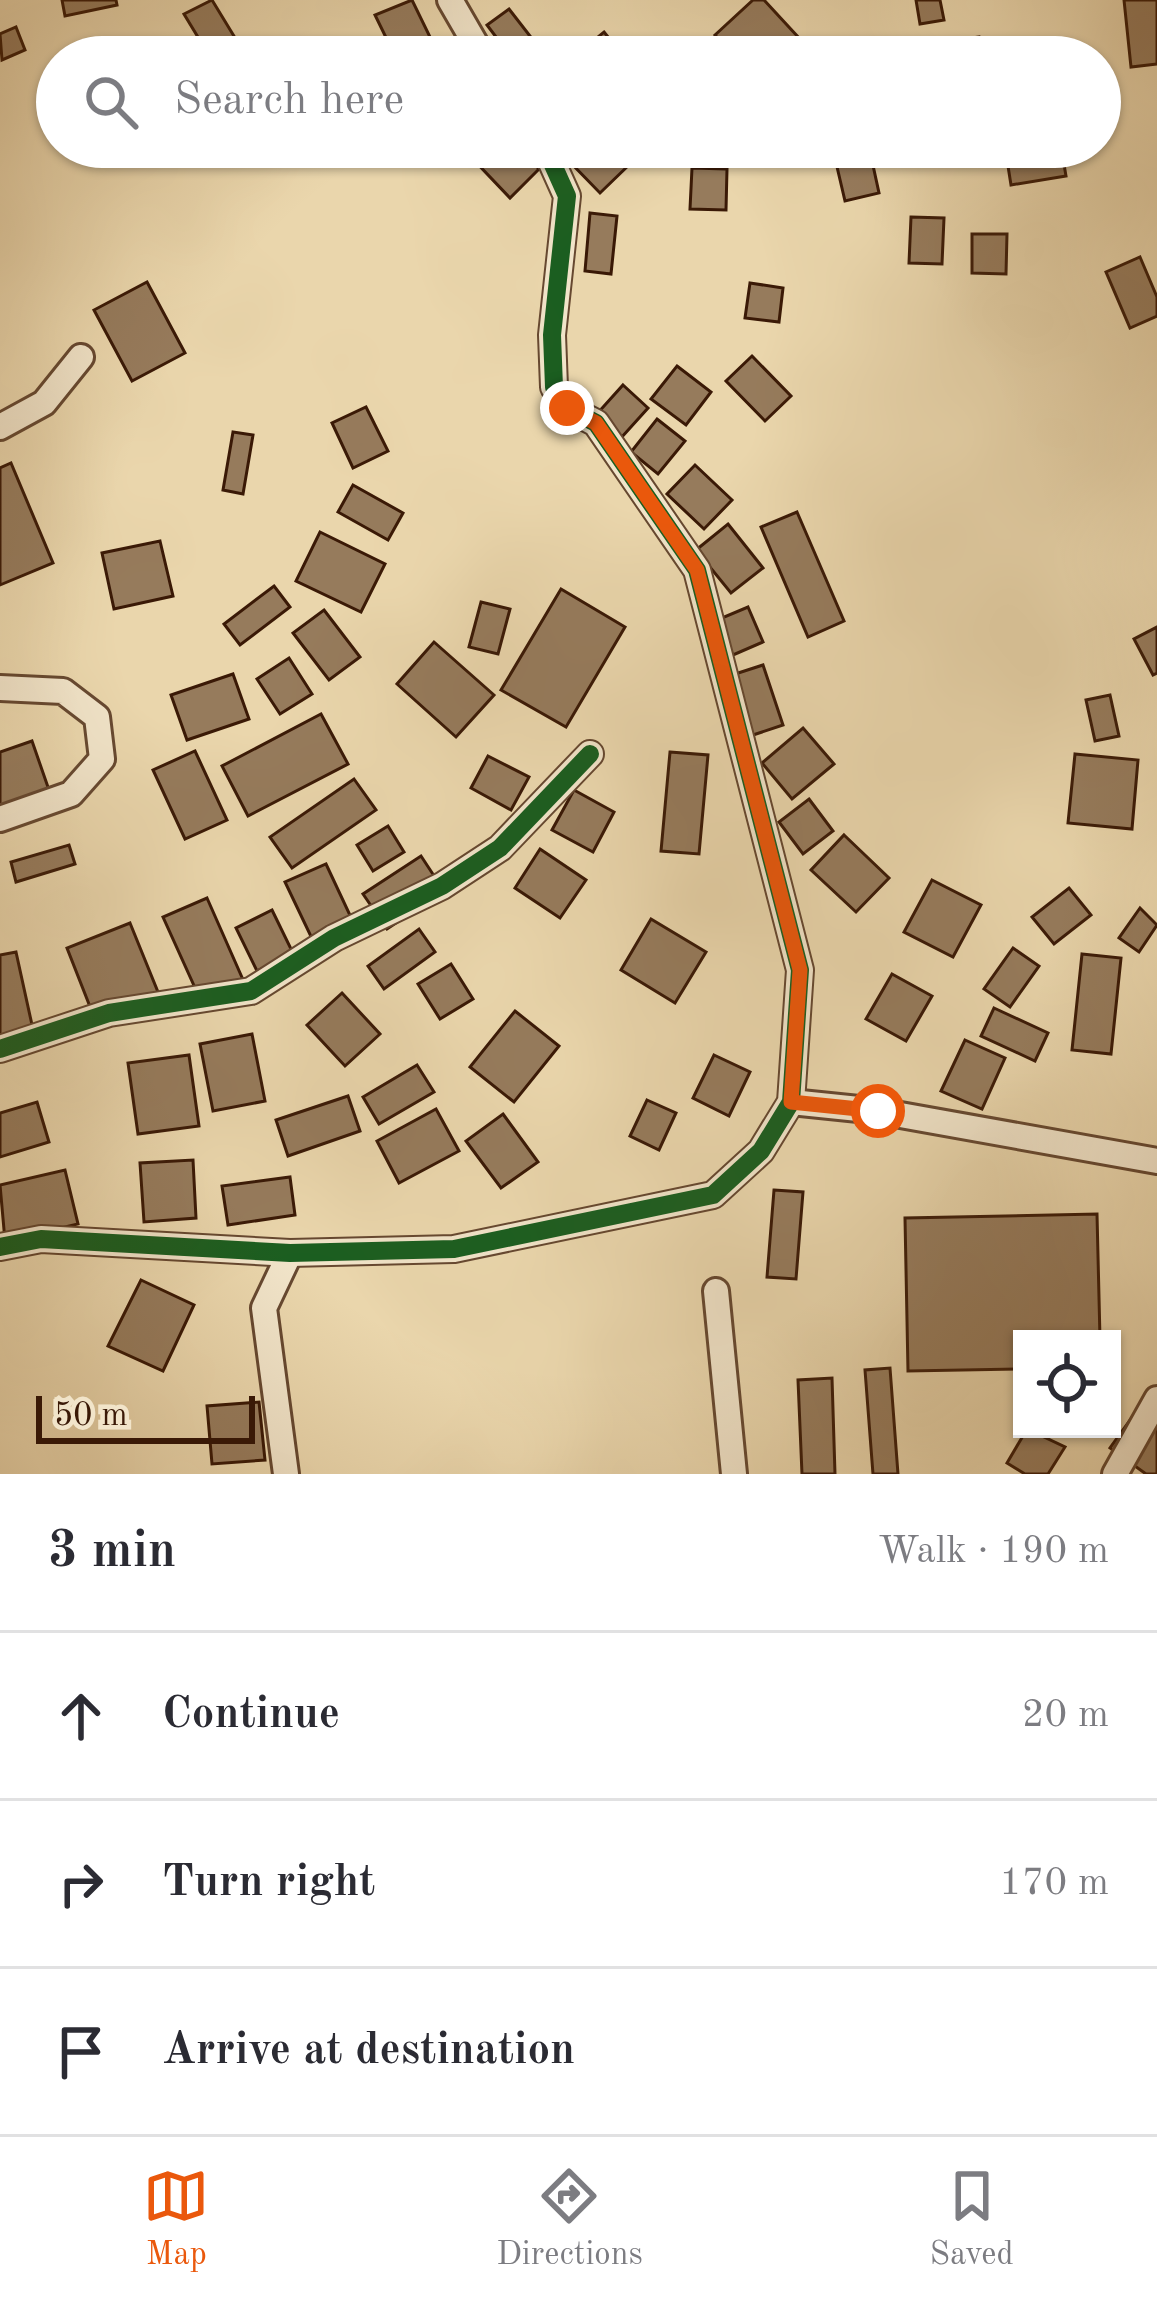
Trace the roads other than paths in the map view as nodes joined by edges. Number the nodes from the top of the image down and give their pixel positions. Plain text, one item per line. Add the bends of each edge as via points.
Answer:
1 (449, 0) edge
2 (470, 36) edge
3 (554, 168) edge
4 (81, 357) dead end
5 (0, 427) edge
6 (0, 688) edge
7 (590, 754) dead end
8 (0, 819) edge
9 (0, 1049) edge
10 (791, 1102) junction
11 (1157, 1161) edge
12 (0, 1247) edge
13 (290, 1253) junction
14 (716, 1291) dead end
15 (1157, 1400) edge
16 (286, 1474) edge
17 (734, 1474) edge
18 (1115, 1474) edge

1 - 2 street
3 - 10 street via 567,196 554,387 567,408 596,423 697,570 800,970
4 - 5 street via 44,403
6 - 8 street via 63,692 97,717 102,759 71,794
7 - 9 street via 500,848 251,992 110,1013
10 - 11 street
10 - 13 street via 760,1151 713,1195 454,1250
12 - 13 street via 41,1239
13 - 16 street via 264,1308
14 - 17 street
15 - 18 street

